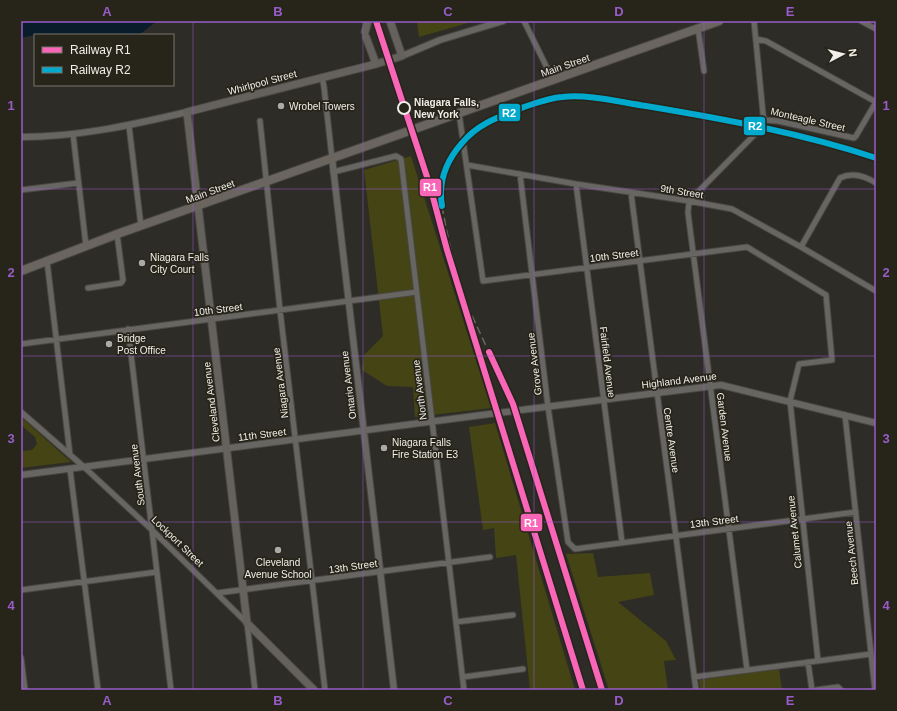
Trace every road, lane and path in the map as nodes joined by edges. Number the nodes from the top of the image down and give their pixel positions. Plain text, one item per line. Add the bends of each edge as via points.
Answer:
1 (368, 21) edge
2 (390, 21) edge
3 (503, 21) edge
4 (524, 21) edge
5 (719, 21) edge
6 (754, 21) edge
7 (861, 21) edge
8 (698, 28) junction
9 (876, 29) edge
10 (756, 39) junction
11 (402, 56) junction
12 (376, 64) junction
13 (704, 71) dead end
14 (322, 77) junction
15 (553, 80) junction
16 (876, 102) edge
17 (187, 112) junction
18 (459, 113) junction
19 (764, 120) junction
20 (260, 121) dead end
21 (129, 126) junction
22 (417, 128) dead end
23 (406, 132) dead end
24 (73, 134) junction
25 (21, 137) edge
26 (332, 158) junction
27 (467, 165) junction
28 (333, 172) junction
29 (520, 174) junction
30 (266, 180) junction
31 (78, 183) junction
32 (876, 183) edge
33 (576, 184) junction
34 (21, 190) edge
35 (631, 193) junction
36 (689, 201) junction
37 (198, 205) junction
38 (141, 226) junction
39 (117, 234) junction
40 (86, 246) junction
41 (747, 247) joint
42 (801, 247) junction
43 (693, 254) junction
44 (47, 261) junction
45 (639, 261) junction
46 (587, 267) junction
47 (21, 271) edge
48 (533, 274) junction
49 (88, 288) dead end
50 (876, 291) edge
51 (416, 292) junction
52 (348, 301) junction
53 (280, 310) junction
54 (211, 319) junction
55 (128, 329) junction
56 (56, 339) junction
57 (21, 344) edge
58 (710, 385) junction
59 (656, 392) junction
60 (604, 400) junction
61 (790, 402) junction
62 (548, 407) junction
63 (21, 412) edge
64 (482, 415) joint
65 (845, 415) junction
66 (432, 422) junction
67 (876, 423) edge
68 (364, 431) junction
69 (296, 440) junction
70 (226, 449) junction
71 (70, 454) junction
72 (144, 460) junction
73 (84, 467) junction
74 (70, 469) junction
75 (21, 475) edge
76 (856, 512) junction
77 (802, 518) junction
78 (728, 528) junction
79 (152, 530) junction
80 (676, 535) junction
81 (622, 542) junction
82 (575, 549) joint
83 (490, 557) dead end
84 (449, 563) junction
85 (380, 571) junction
86 (157, 572) junction
87 (312, 580) junction
88 (84, 581) junction
89 (243, 589) junction
90 (21, 590) edge
91 (218, 593) junction
92 (513, 615) dead end
93 (456, 622) junction
94 (247, 623) junction
95 (871, 654) junction
96 (21, 658) edge
97 (818, 661) junction
98 (808, 662) junction
99 (523, 669) dead end
100 (747, 670) junction
101 (463, 677) junction
102 (694, 677) junction
103 (25, 690) edge
104 (98, 690) edge
105 (171, 690) edge
106 (255, 690) edge
107 (314, 690) edge
108 (325, 690) edge
109 (394, 690) edge
110 (464, 690) edge
111 (696, 690) edge
112 (812, 690) edge
113 (816, 690) edge
114 (841, 690) edge
115 (875, 690) edge

1 - 12 main road via 366,34
2 - 11 main road
3 - 11 street, Whirlpool Street via 440,40
4 - 15 street
5 - 8 main road, Main Street
6 - 10 street, Monteagle Street
7 - 9 street
8 - 13 street
8 - 15 main road, Main Street
10 - 16 street via 766,41
10 - 19 street, Monteagle Street
11 - 12 main road, Whirlpool Street
12 - 14 main road, Whirlpool Street
14 - 17 main road, Whirlpool Street
14 - 26 street, Ontario Avenue
15 - 18 main road, Main Street
16 - 19 street, Monteagle Street via 856,136 852,138
17 - 21 street, Whirlpool Street
17 - 37 main road, Cleveland Avenue
18 - 22 main road, Main Street
18 - 27 street
19 - 36 street via 762,127
20 - 30 street, Niagara Avenue
21 - 24 street, Whirlpool Street
21 - 38 street
23 - 26 main road, Main Street
24 - 25 street, Whirlpool Street
24 - 31 street
26 - 28 street, Ontario Avenue
26 - 30 main road, Main Street
27 - 29 street, 9th Street
27 - 48 street, 10th Street via 482,281
28 - 51 street, North Avenue via 396,156 401,159
28 - 52 street, Ontario Avenue
29 - 33 street, 9th Street
29 - 48 street, Grove Avenue
30 - 37 main road, Main Street
30 - 53 street, Niagara Avenue
31 - 34 street
31 - 40 street
32 - 42 street via 848,174 840,178
33 - 35 street, 9th Street
33 - 46 street, Fairfield Avenue
35 - 36 street, 9th Street
35 - 45 street, Centre Avenue
36 - 42 street, 9th Street via 732,209
36 - 43 street, Garden Avenue
37 - 38 main road, Main Street
37 - 54 main road, Cleveland Avenue
38 - 39 main road, Main Street
39 - 40 main road, Main Street
39 - 49 street via 123,280 121,284
40 - 44 main road, Main Street
41 - 43 street, 10th Street
41 - 61 street, Calumet Avenue via 826,295 832,360 799,364
42 - 50 street, 9th Street
43 - 45 street, 10th Street
43 - 58 street, Garden Avenue
44 - 47 main road, Main Street
44 - 56 street
45 - 46 street, 10th Street
45 - 59 street, Centre Avenue
46 - 48 street, 10th Street
46 - 60 street, Fairfield Avenue
48 - 62 street, Grove Avenue
51 - 52 street, 10th Street
51 - 66 street, North Avenue
52 - 53 street, 10th Street
52 - 68 street, Ontario Avenue
53 - 54 street, 10th Street
53 - 69 street, Niagara Avenue
54 - 55 street, 10th Street
54 - 70 main road, Cleveland Avenue
55 - 56 street, 10th Street
55 - 72 street, South Avenue
56 - 57 street, 10th Street
56 - 71 street
58 - 59 street, Highland Avenue
58 - 61 street, Highland Avenue via 721,385
58 - 78 street, Garden Avenue
59 - 60 street, Highland Avenue
59 - 80 street, Centre Avenue
60 - 62 street, Highland Avenue
60 - 81 street, Fairfield Avenue
61 - 65 street, Highland Avenue
61 - 77 street, Calumet Avenue
62 - 64 street, Highland Avenue, bridge
62 - 82 street, Grove Avenue via 568,542
63 - 71 street, Lockport Street
64 - 66 street, 11th Street
65 - 67 street, Highland Avenue
65 - 76 street, Beech Avenue
66 - 68 street, 11th Street
66 - 84 street, North Avenue
68 - 69 street, 11th Street
68 - 85 street, Ontario Avenue
69 - 70 street, 11th Street
69 - 87 street, Niagara Avenue
70 - 72 street, 11th Street
70 - 89 main road, Cleveland Avenue
71 - 73 street, Lockport Street
72 - 73 street, 11th Street
72 - 79 street, South Avenue
73 - 74 street, 11th Street
73 - 79 street, Lockport Street
74 - 75 street, 11th Street
74 - 88 street
76 - 77 street, 13th Street
76 - 95 street, Beech Avenue
77 - 78 street, 13th Street
77 - 97 street, Calumet Avenue
78 - 80 street, 13th Street
78 - 100 street, Garden Avenue
79 - 86 street, South Avenue
79 - 91 street, Lockport Street
80 - 81 street, 13th Street
80 - 102 street, Centre Avenue
81 - 82 street, 13th Street
83 - 84 street, 13th Street
84 - 85 street, 13th Street
84 - 93 street, North Avenue
85 - 87 street, 13th Street
85 - 109 street, Ontario Avenue
86 - 88 street
86 - 105 street, South Avenue
87 - 89 street, 13th Street
87 - 108 street, Niagara Avenue
88 - 90 street
88 - 104 street
89 - 91 street, 13th Street
89 - 94 main road, Cleveland Avenue
91 - 94 street, Lockport Street
92 - 93 street
93 - 101 street, North Avenue
94 - 106 street, Cleveland Avenue
94 - 107 main road, Lockport Street
95 - 97 street
95 - 115 street, Beech Avenue
96 - 103 street
97 - 98 street
98 - 100 street
98 - 112 street
99 - 101 street
100 - 102 street
101 - 110 street, North Avenue
102 - 111 street, Centre Avenue
113 - 114 street via 838,687

